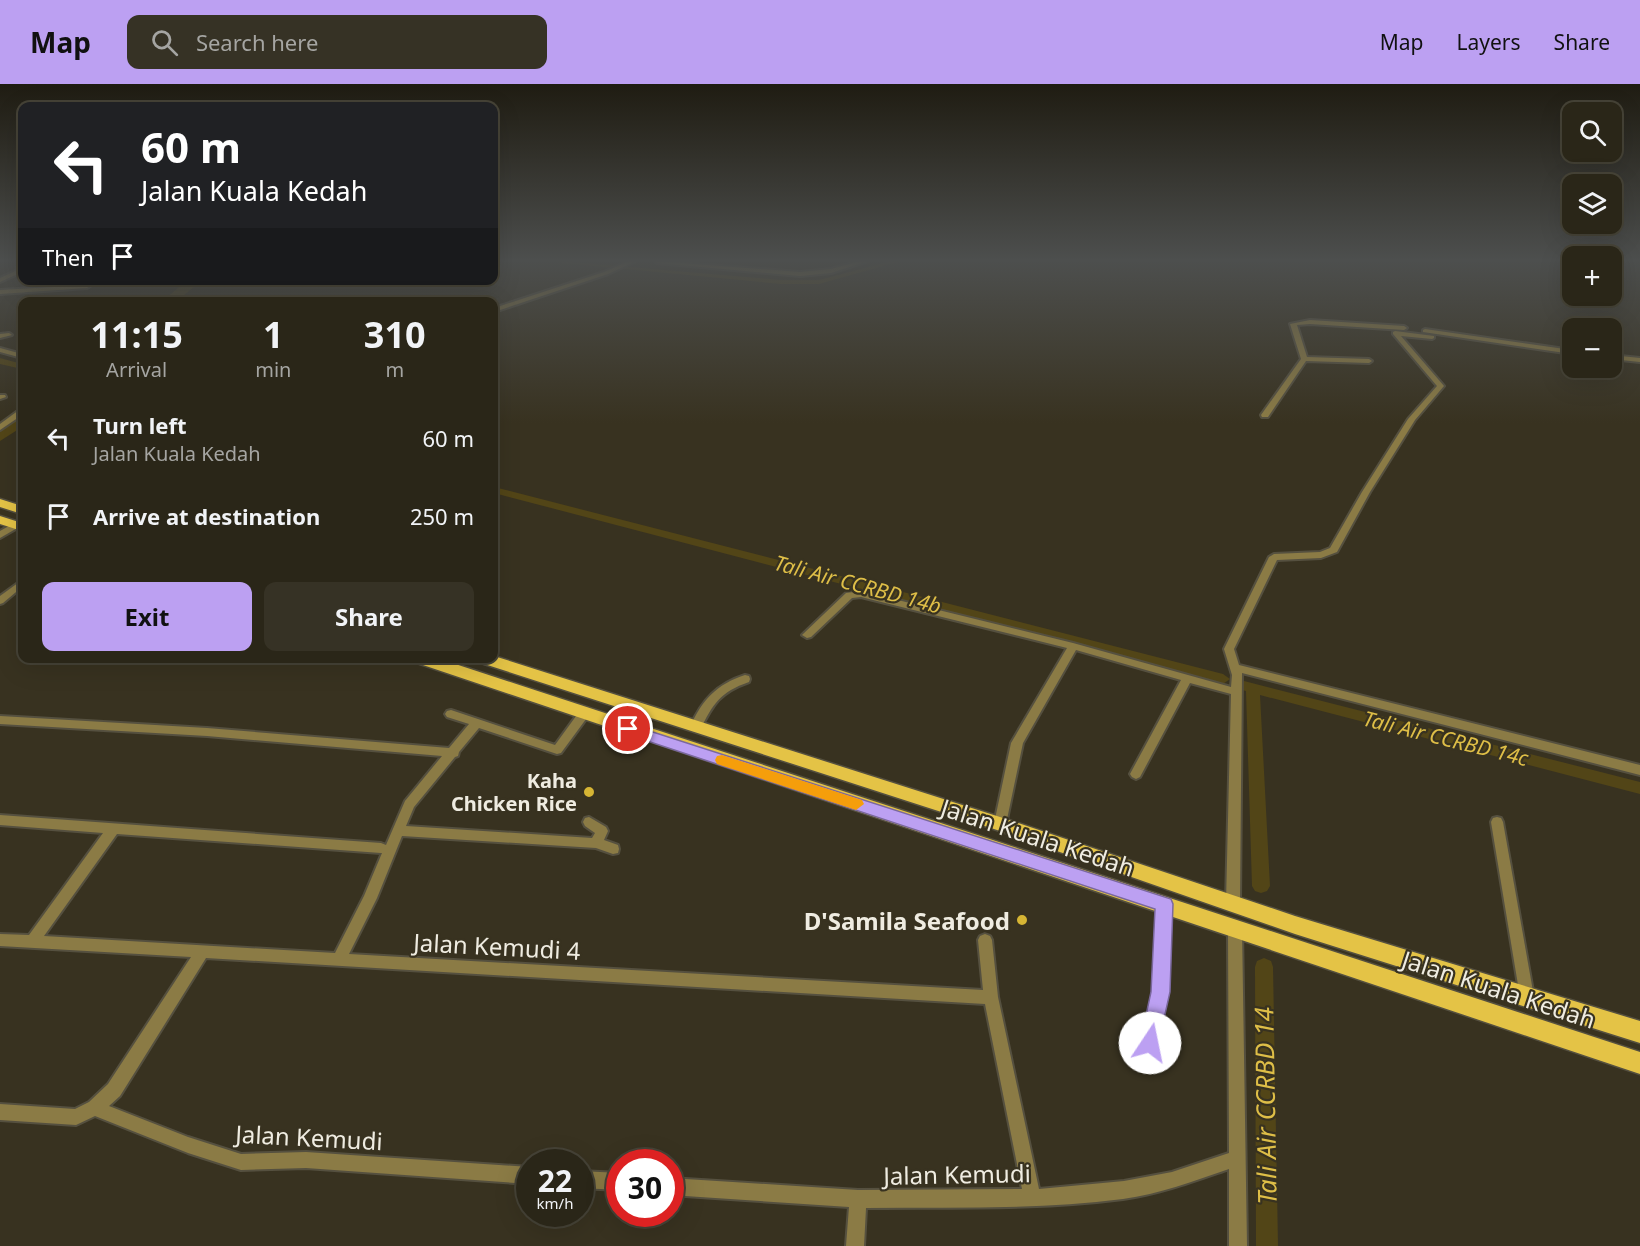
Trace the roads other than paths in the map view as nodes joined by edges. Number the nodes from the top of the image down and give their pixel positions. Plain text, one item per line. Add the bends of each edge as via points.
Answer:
1 (9, 335) dead end
2 (0, 336) edge
3 (1432, 337) dead end
4 (0, 350) edge
5 (1562, 351) edge
6 (18, 355) edge
7 (1622, 358) edge
8 (1304, 359) junction
9 (1640, 360) edge
10 (1369, 361) dead end
11 (18, 415) edge
12 (1265, 415) dead end
13 (0, 428) edge
14 (0, 503) edge
15 (18, 509) edge
16 (0, 520) edge
17 (18, 526) edge
18 (18, 527) edge
19 (0, 536) edge
20 (18, 586) edge
21 (0, 601) edge
22 (807, 635) dead end
23 (1073, 646) junction
24 (433, 663) edge
25 (498, 663) edge
26 (1187, 678) junction
27 (746, 679) dead end
28 (1236, 681) junction
29 (451, 714) dead end
30 (583, 715) junction
31 (0, 720) edge
32 (478, 722) junction
33 (696, 727) junction
34 (454, 753) junction
35 (1640, 770) edge
36 (1137, 774) dead end
37 (0, 820) edge
38 (589, 822) dead end
39 (1497, 822) dead end
40 (1000, 824) junction
41 (114, 828) junction
42 (398, 831) junction
43 (596, 843) junction
44 (381, 848) dead end
45 (613, 849) dead end
46 (1164, 904) junction
47 (1240, 905) junction
48 (1241, 931) junction
49 (0, 940) edge
50 (985, 940) dead end
51 (32, 942) junction
52 (202, 952) junction
53 (339, 960) junction
54 (991, 997) junction
55 (1527, 997) junction
56 (1640, 1032) edge
57 (1150, 1043) dead end
58 (1640, 1063) edge
59 (95, 1108) junction
60 (0, 1112) edge
61 (1238, 1158) junction
62 (516, 1175) edge
63 (684, 1187) edge
64 (1032, 1198) junction
65 (858, 1199) junction
66 (855, 1246) edge
67 (1238, 1246) edge

1 - 2 street
3 - 28 street via 1395,333 1441,386 1412,419 1365,492 1334,550 1321,555 1274,557 1230,649
4 - 6 street
5 - 8 street via 1388,325 1304,322 1293,324
7 - 9 street
8 - 10 street
8 - 12 street
11 - 13 street
14 - 15 main road
16 - 17 main road
18 - 19 street
20 - 21 street
22 - 23 street via 844,599 861,594
23 - 26 street
23 - 40 street via 1017,743
24 - 30 main road, Jalan Kuala Kedah
25 - 33 main road, Jalan Kuala Kedah
26 - 28 street
26 - 36 street
27 - 33 street via 711,697
28 - 35 street
28 - 47 street
29 - 32 street
30 - 32 street via 558,750
30 - 46 main road, Jalan Kuala Kedah
31 - 34 street via 207,732
32 - 34 street
33 - 40 main road, Jalan Kuala Kedah
34 - 42 street via 409,804
37 - 41 street
38 - 43 street via 602,831
39 - 55 street
40 - 47 main road, Jalan Kuala Kedah
41 - 44 street
41 - 51 street
42 - 43 street
42 - 53 street
43 - 45 street
46 - 48 main road, Jalan Kuala Kedah
46 - 57 street via 1160,992
47 - 55 main road, Jalan Kuala Kedah
48 - 58 main road, Jalan Kuala Kedah
48 - 61 street
49 - 51 street, Jalan Kemudi 4
50 - 54 street
51 - 52 street, Jalan Kemudi 4
52 - 53 street, Jalan Kemudi 4
52 - 59 street via 114,1090
53 - 54 street, Jalan Kemudi 4
54 - 64 street
55 - 56 main road, Jalan Kuala Kedah
59 - 60 street via 76,1118
59 - 62 street, Jalan Kemudi via 241,1162 306,1160
61 - 64 street, Jalan Kemudi via 1172,1180 1124,1190
61 - 67 street
63 - 65 street, Jalan Kemudi
64 - 65 street, Jalan Kemudi
65 - 66 street

